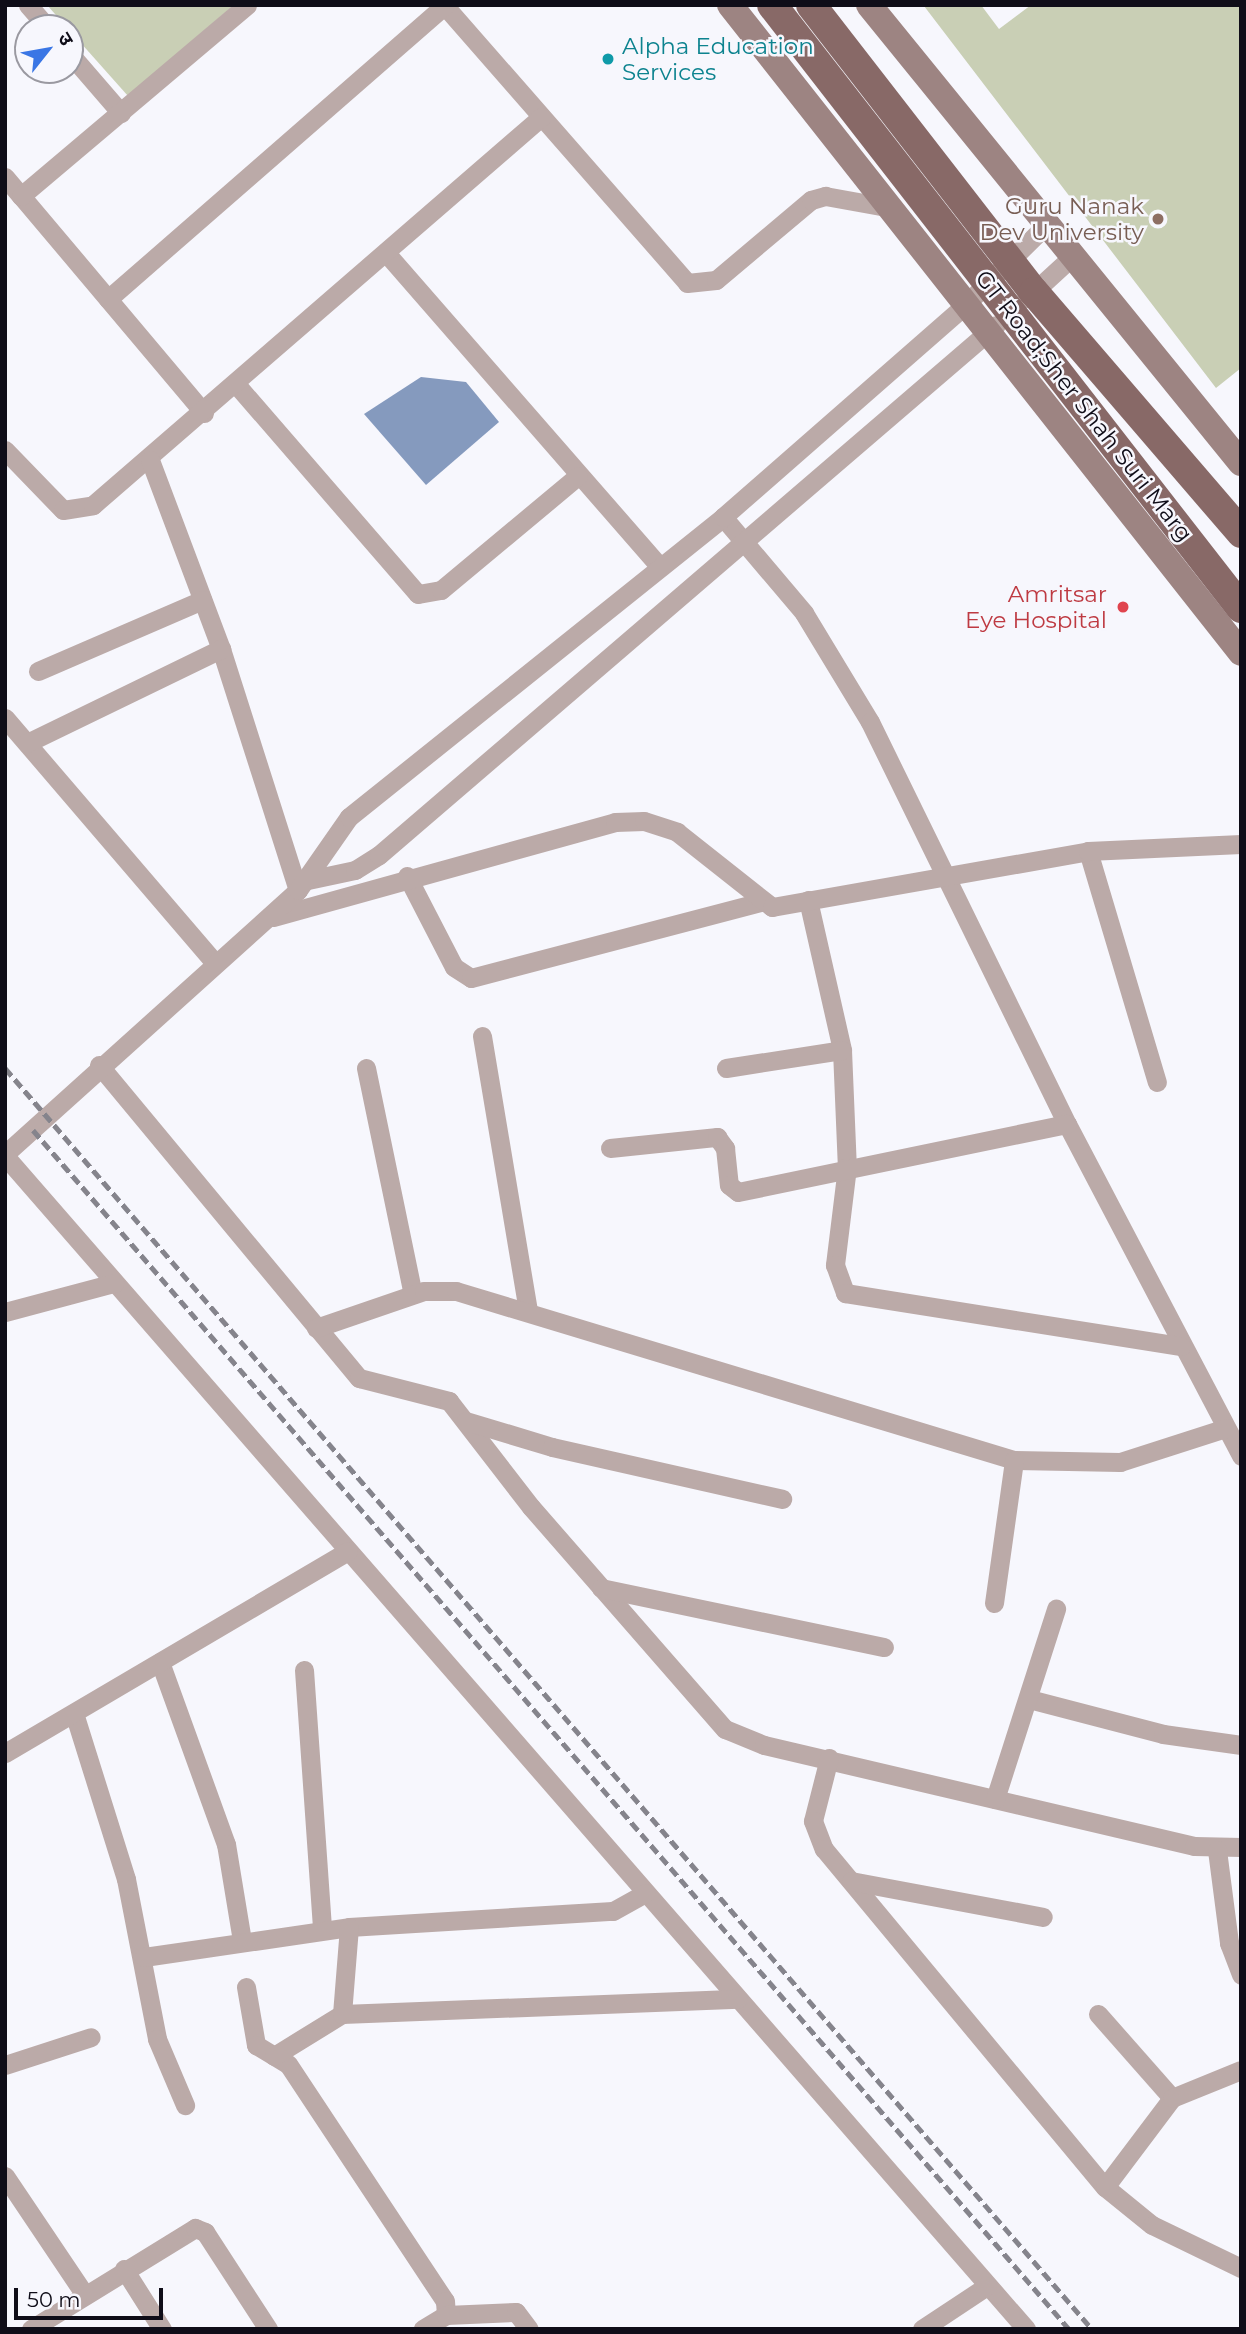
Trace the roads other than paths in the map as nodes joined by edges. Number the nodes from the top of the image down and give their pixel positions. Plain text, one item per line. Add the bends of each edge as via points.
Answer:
1 (247, 5) edge
2 (730, 5) edge
3 (772, 5) edge
4 (811, 5) edge
5 (869, 5) edge
6 (444, 6) edge
7 (84, 70) edge
8 (121, 113) junction
9 (541, 117) junction
10 (5, 177) edge
11 (21, 196) junction
12 (886, 207) junction
13 (1049, 222) junction
14 (387, 254) junction
15 (1075, 254) junction
16 (1009, 260) junction
17 (987, 281) junction
18 (1034, 292) junction
19 (108, 299) junction
20 (963, 307) junction
21 (1012, 312) junction
22 (986, 334) junction
23 (235, 383) junction
24 (204, 413) junction
25 (5, 450) edge
26 (150, 460) junction
27 (1241, 463) edge
28 (578, 476) junction
29 (723, 517) junction
30 (1241, 533) edge
31 (745, 539) junction
32 (659, 566) junction
33 (202, 600) junction
34 (1241, 608) edge
35 (221, 649) junction
36 (1241, 653) edge
37 (38, 671) dead end
38 (5, 718) edge
39 (27, 743) junction
40 (1241, 844) edge
41 (1088, 851) junction
42 (946, 874) junction
43 (407, 876) junction
44 (303, 885) junction
45 (808, 900) junction
46 (760, 902) junction
47 (269, 918) junction
48 (214, 962) junction
49 (482, 1036) dead end
50 (842, 1051) junction
51 (99, 1065) junction
52 (366, 1068) dead end
53 (726, 1068) dead end
54 (1157, 1082) dead end
55 (1067, 1124) junction
56 (610, 1148) dead end
57 (5, 1155) edge
58 (847, 1167) junction
59 (114, 1283) junction
60 (413, 1294) junction
61 (528, 1310) junction
62 (5, 1312) edge
63 (316, 1328) junction
64 (1181, 1346) junction
65 (466, 1421) junction
66 (1226, 1428) junction
67 (1241, 1456) edge
68 (1014, 1460) junction
69 (782, 1499) dead end
70 (348, 1551) junction
71 (601, 1588) junction
72 (993, 1603) dead end
73 (1056, 1609) dead end
74 (884, 1647) dead end
75 (160, 1662) junction
76 (304, 1671) dead end
77 (1029, 1699) junction
78 (74, 1713) junction
79 (1241, 1745) edge
80 (5, 1753) edge
81 (829, 1758) junction
82 (995, 1799) junction
83 (1241, 1847) edge
84 (1217, 1850) junction
85 (851, 1881) junction
86 (646, 1893) junction
87 (1043, 1917) dead end
88 (349, 1927) junction
89 (323, 1929) junction
90 (242, 1941) junction
91 (144, 1957) junction
92 (1241, 1975) edge
93 (246, 1987) dead end
94 (738, 1999) junction
95 (342, 2014) junction
96 (1098, 2014) dead end
97 (91, 2037) dead end
98 (274, 2056) junction
99 (5, 2065) edge
100 (1241, 2070) edge
101 (1172, 2098) junction
102 (185, 2105) dead end
103 (5, 2176) edge
104 (1105, 2187) junction
105 (1241, 2268) edge
106 (124, 2269) junction
107 (987, 2286) junction
108 (85, 2295) junction
109 (446, 2315) junction
110 (52, 2323) edge
111 (31, 2329) edge
112 (162, 2329) edge
113 (268, 2329) edge
114 (423, 2329) edge
115 (529, 2329) edge
116 (922, 2329) edge
117 (1026, 2329) edge

1 - 8 street
2 - 12 main road
3 - 17 main road, GT Road;Sher Shah Suri Marg
4 - 16 main road, GT Road;Sher Shah Suri Marg
5 - 13 main road
6 - 9 street
6 - 19 street
7 - 8 street
8 - 11 street
9 - 12 street via 687,283 702,286 716,280 811,200 825,196
9 - 14 street
10 - 11 street
11 - 19 street
12 - 20 main road
13 - 15 main road
13 - 16 street
14 - 23 street
14 - 28 street
15 - 18 street
15 - 27 main road
16 - 17 street
16 - 18 main road, GT Road;Sher Shah Suri Marg
17 - 20 street
17 - 21 main road, GT Road;Sher Shah Suri Marg
18 - 21 street
18 - 30 main road, GT Road;Sher Shah Suri Marg
19 - 24 street
20 - 22 main road
20 - 29 street
21 - 22 street
21 - 34 main road, GT Road;Sher Shah Suri Marg
22 - 31 street
22 - 36 main road
23 - 24 street
23 - 28 street via 418,594 440,590
24 - 26 street
25 - 26 street via 46,499 79,512
26 - 33 street
28 - 32 street
29 - 31 street
29 - 32 street
31 - 42 street via 804,613 857,701
31 - 44 street via 379,855 355,870
32 - 44 street via 349,817 322,848
33 - 35 street
33 - 37 street
35 - 39 street
35 - 44 street
38 - 39 street
39 - 48 street
40 - 41 street
41 - 42 street
41 - 54 street
42 - 45 street
42 - 55 street
43 - 46 street via 592,824 644,821 696,846
43 - 46 street via 454,967 471,978
43 - 47 street
44 - 47 street
45 - 46 street via 779,907
45 - 50 street
47 - 48 street
48 - 51 street
49 - 61 street
50 - 53 street
50 - 58 street
51 - 57 street
51 - 63 street
52 - 60 street
55 - 58 street
55 - 64 street
56 - 58 street via 717,1137 729,1185 737,1192
57 - 59 street
58 - 64 street via 835,1265 845,1293
59 - 62 street
59 - 70 street
60 - 61 street via 456,1291
60 - 63 street
61 - 68 street
63 - 65 street via 364,1383 435,1392
64 - 66 street
65 - 69 street via 552,1447
65 - 71 street
66 - 67 street
66 - 68 street via 1120,1462
68 - 72 street
70 - 75 street
70 - 86 street
71 - 74 street
71 - 81 street via 725,1729
73 - 77 street
75 - 78 street
75 - 90 street via 226,1844
76 - 89 street
77 - 79 street via 1163,1734
77 - 82 street
78 - 80 street
78 - 91 street
81 - 82 street
81 - 85 street via 815,1834
82 - 84 street
83 - 84 street
84 - 92 street via 1228,1943
85 - 87 street
85 - 104 street
86 - 88 street via 613,1911
86 - 94 street
88 - 89 street
88 - 95 street
89 - 90 street
90 - 91 street
91 - 102 street via 157,2039
93 - 98 street via 256,2045
94 - 95 street
94 - 107 street
95 - 98 street
96 - 101 street
97 - 99 street
98 - 109 street via 288,2064 430,2278 447,2306
100 - 101 street
101 - 104 street
103 - 108 street
104 - 105 street via 1152,2225
106 - 108 street
106 - 112 street
106 - 113 street via 195,2228 205,2232
107 - 116 street
107 - 117 street
108 - 110 street
109 - 114 street
109 - 115 street via 516,2312
110 - 111 street

